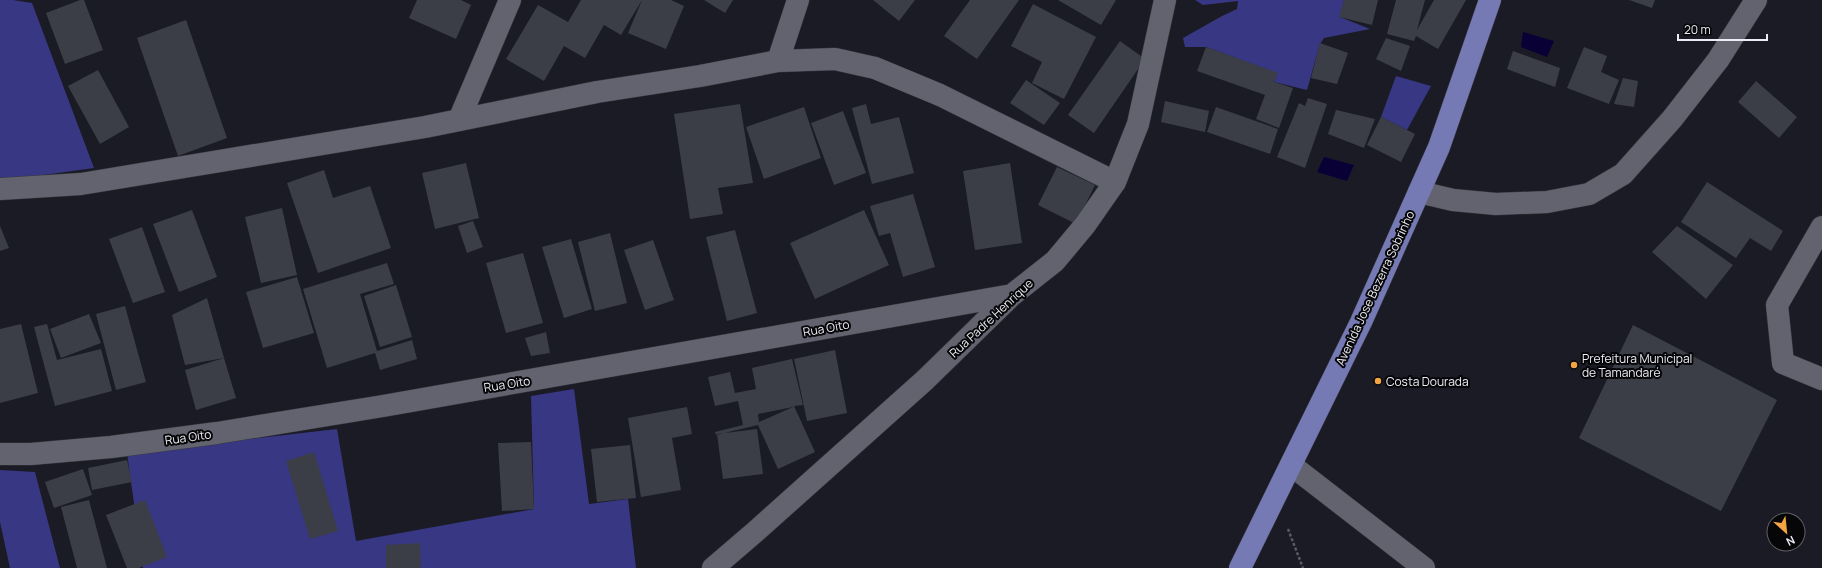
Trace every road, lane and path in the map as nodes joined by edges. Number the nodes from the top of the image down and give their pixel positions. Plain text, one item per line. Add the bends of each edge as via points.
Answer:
1 (510, 0) edge
2 (798, 0) edge
3 (1166, 0) edge
4 (1490, 0) edge
5 (1756, 0) edge
6 (778, 60) junction
7 (459, 120) junction
8 (1115, 182) junction
9 (0, 189) edge
10 (1419, 192) junction
11 (1822, 227) edge
12 (1012, 295) junction
13 (1822, 379) edge
14 (0, 454) edge
15 (1291, 465) junction
16 (713, 568) edge
17 (1240, 568) edge
18 (1424, 568) edge

1 - 7 street
2 - 6 street
3 - 8 street, Rua Padre Henrique via 1138,124
4 - 10 main road, Avenida Jose Bezerra Sobrinho via 1439,147
5 - 10 street via 1718,60 1672,119 1623,174 1589,194 1547,202 1496,204 1453,200
6 - 7 street
6 - 8 street via 835,59 875,68 940,95
7 - 9 street via 81,184
8 - 12 street, Rua Padre Henrique via 1085,225 1055,261
10 - 15 main road, Avenida Jose Bezerra Sobrinho via 1361,322
11 - 13 street via 1777,305 1783,363
12 - 14 street, Rua Oito via 383,406 218,432 111,447
12 - 16 street, Rua Padre Henrique via 925,380
15 - 17 main road, Avenida Jose Bezerra Sobrinho
15 - 18 street

